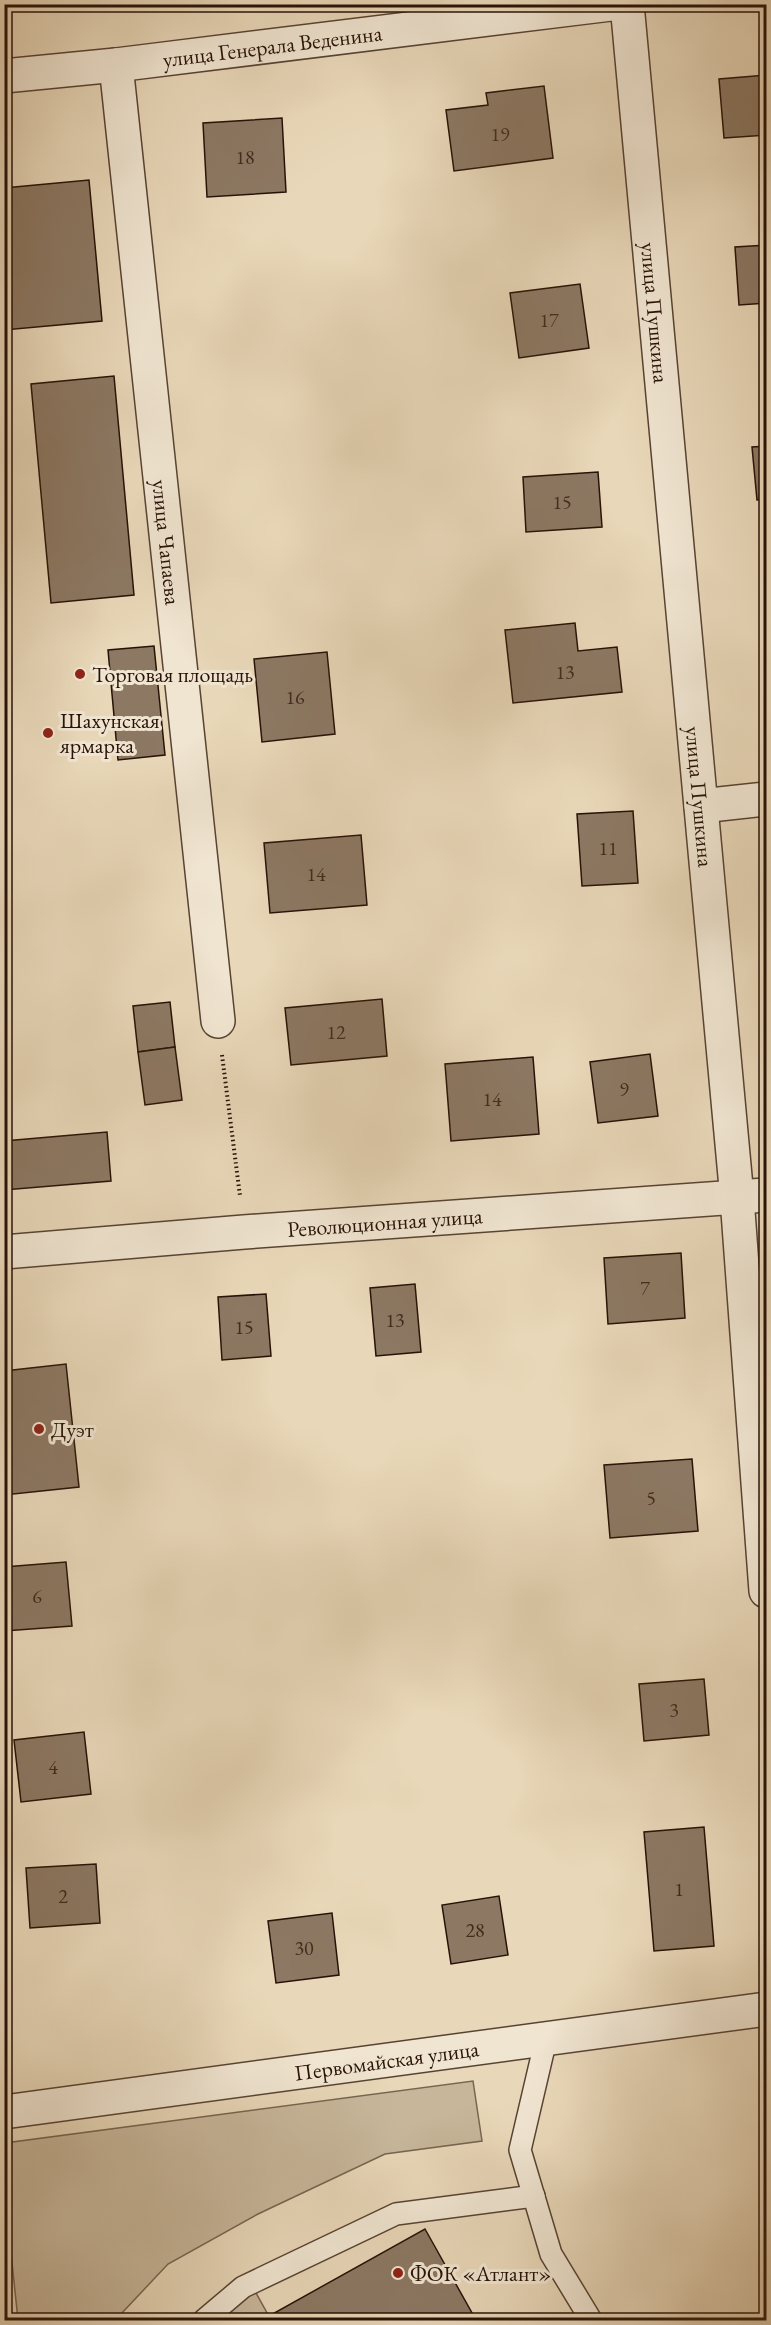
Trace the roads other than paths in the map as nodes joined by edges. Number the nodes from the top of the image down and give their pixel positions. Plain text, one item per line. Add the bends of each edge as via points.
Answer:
1 (611, 4) edge
2 (627, 4) edge
3 (116, 64) junction
4 (4, 76) edge
5 (766, 799) edge
6 (701, 806) junction
7 (218, 1021) road end
8 (752, 1196) edge
9 (4, 1252) edge
10 (766, 1591) edge
11 (766, 2009) edge
12 (546, 2039) junction
13 (4, 2112) edge
14 (534, 2196) junction
15 (204, 2320) edge
16 (591, 2320) edge

1 - 3 street, улица Генерала Веденина
2 - 6 street, улица Пушкина
3 - 4 street, улица Генерала Веденина
3 - 7 street, улица Чапаева
5 - 6 street
6 - 8 street, улица Пушкина
8 - 9 street, Революционная улица
8 - 10 street, улица Пушкина
11 - 12 street, Первомайская улица
12 - 13 street, Первомайская улица
12 - 14 lane via 520,2150
14 - 15 lane via 396,2214 243,2287
14 - 16 lane via 551,2253

